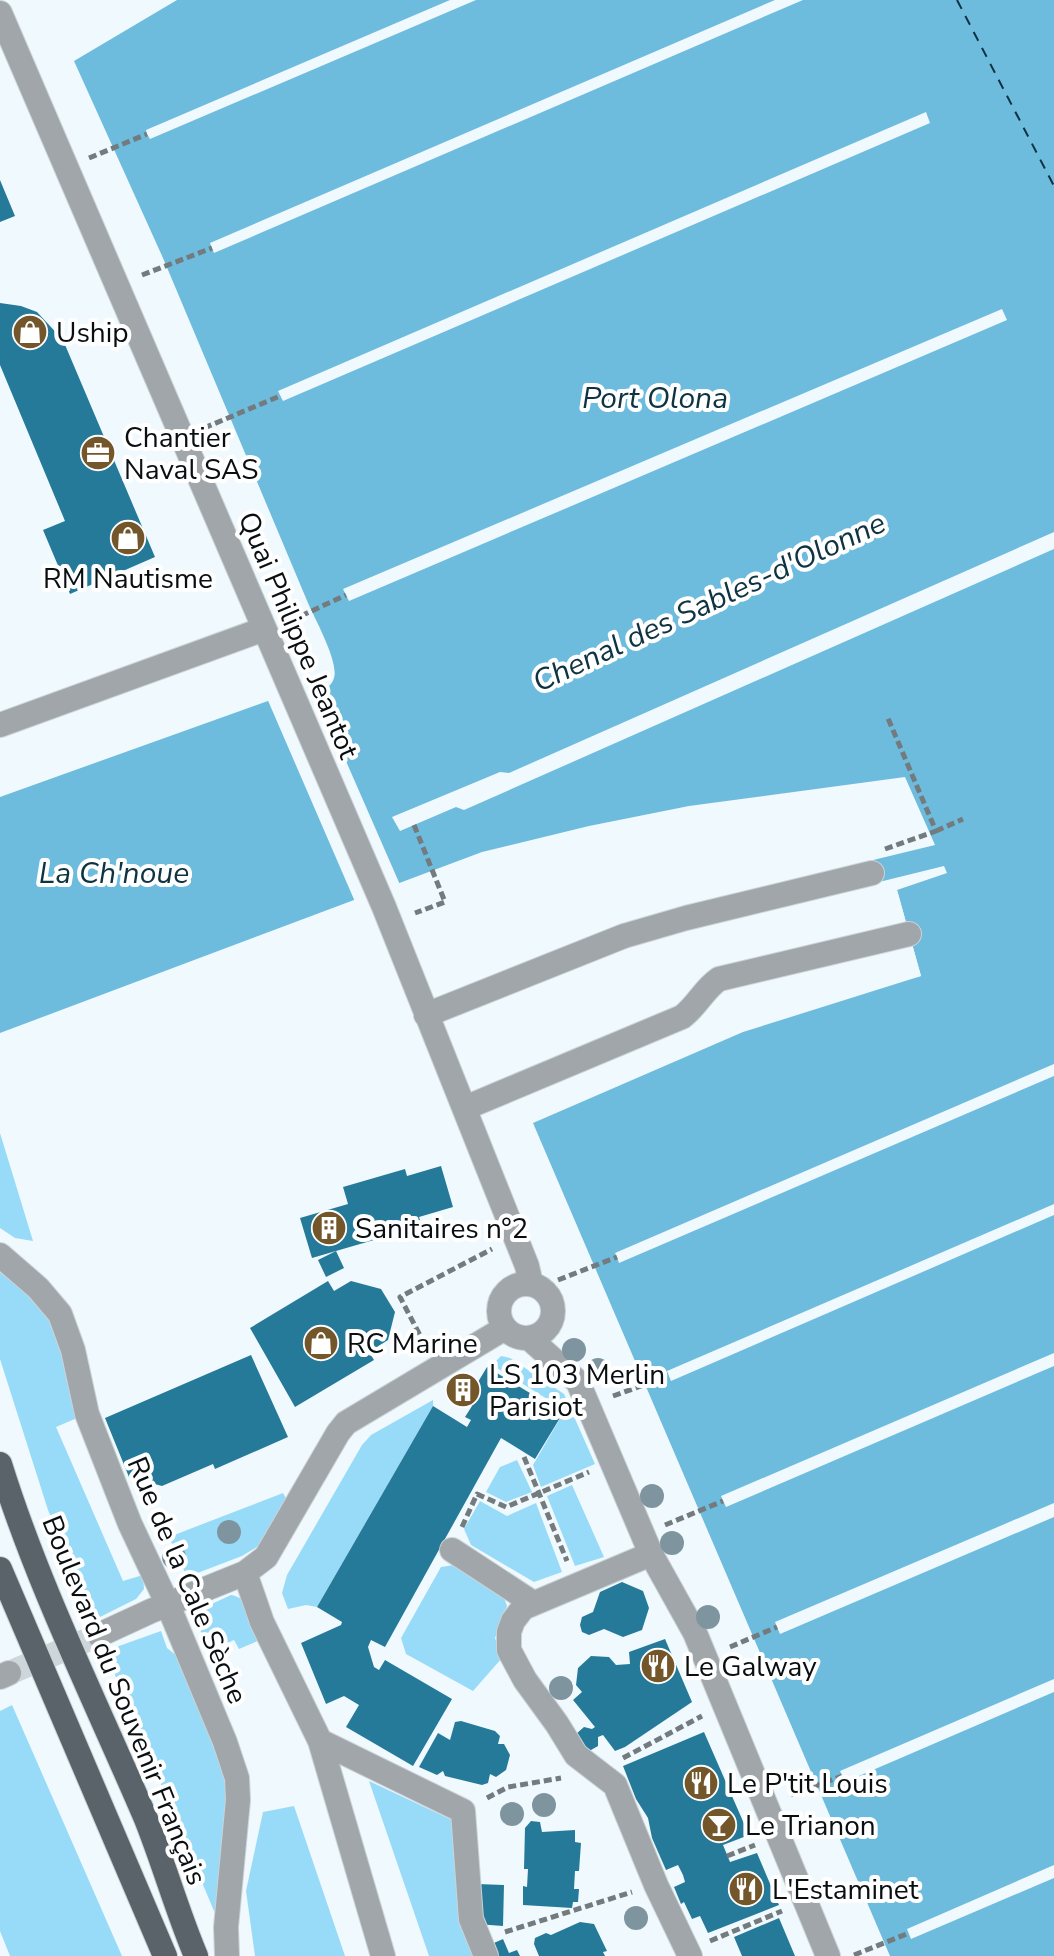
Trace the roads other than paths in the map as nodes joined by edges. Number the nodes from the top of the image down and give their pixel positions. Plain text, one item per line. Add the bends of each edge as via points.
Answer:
1 (0, 13) edge
2 (264, 629) junction
3 (0, 725) edge
4 (872, 873) dead end
5 (909, 934) dead end
6 (426, 1015) junction
7 (465, 1108) junction
8 (0, 1255) edge
9 (531, 1284) junction
10 (505, 1328) junction
11 (529, 1338) junction
12 (0, 1464) edge
13 (452, 1550) road end
14 (651, 1554) junction
15 (0, 1569) edge
16 (245, 1573) junction
17 (533, 1603) junction
18 (168, 1605) junction
19 (99, 1635) tunnel mouth
20 (320, 1741) junction
21 (483, 1948) edge
22 (688, 1953) edge
23 (165, 1956) edge
24 (196, 1956) edge
25 (227, 1956) edge
26 (383, 1956) edge
27 (828, 1956) edge

1 - 2 street, Quai Philippe Jeantot
2 - 3 street
2 - 6 street, Quai Philippe Jeantot
4 - 6 street via 624,936
5 - 7 street via 719,979 682,1017
6 - 7 street, Quai Philippe Jeantot
7 - 9 street, Quai Philippe Jeantot
8 - 18 street, Rue de la Cale Sèche via 60,1314 87,1414
9 - 10 street via 506,1294 500,1310
9 - 11 street via 549,1296 553,1314 546,1330
10 - 11 street
10 - 16 street via 346,1423 266,1557
11 - 14 street via 578,1382
12 - 24 main road, Boulevard du Souvenir Français via 38,1568 148,1824
13 - 17 street
14 - 17 street
14 - 27 street via 695,1633
15 - 23 main road
16 - 18 street
16 - 20 street via 262,1622
17 - 22 street via 513,1621 509,1650 576,1755 615,1785
18 - 19 street
18 - 25 street, Rue de la Cale Sèche via 237,1778
20 - 21 street via 463,1811 471,1919
20 - 26 street

